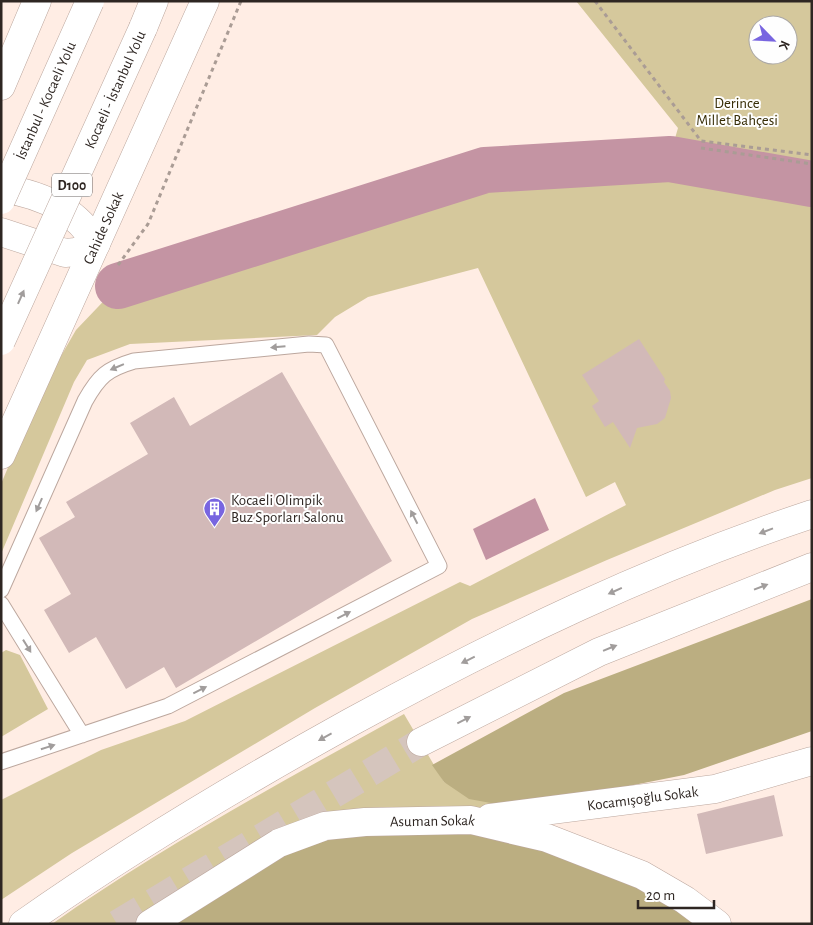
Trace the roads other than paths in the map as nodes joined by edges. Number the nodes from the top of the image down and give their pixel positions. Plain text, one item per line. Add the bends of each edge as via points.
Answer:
1 (37, 1) edge
2 (90, 1) edge
3 (154, 1) edge
4 (191, 1) edge
5 (205, 1) edge
6 (1, 86) edge
7 (1, 188) edge
8 (1, 200) edge
9 (1, 232) edge
10 (82, 239) junction
11 (1, 341) edge
12 (1, 422) edge
13 (1, 455) edge
14 (812, 514) edge
15 (812, 567) edge
16 (1, 590) edge
17 (1, 604) edge
18 (82, 735) junction
19 (421, 742) tunnel mouth
20 (812, 761) edge
21 (1, 762) edge
22 (471, 820) junction
23 (23, 924) edge
24 (150, 924) edge
25 (717, 924) edge

1 - 6 main road
2 - 8 main road, İstanbul - Kocaeli Yolu, bridge
11 -> 3 main road, Kocaeli - İstanbul Yolu / D100, bridge
4 - 10 main road, Cahide Sokak via 103,202
5 - 10 main road, Cahide Sokak
7 - 10 main road via 17,190 42,200
9 - 10 main road
10 - 12 main road, Cahide Sokak
10 - 13 main road, Cahide Sokak
14 -> 23 main road via 670,568 548,621 437,675 240,784
19 -> 15 main road via 599,652
18 -> 16 lane via 168,706 439,566 326,345 134,361 103,374 86,401
17 -> 18 lane
21 -> 18 lane
20 - 22 main road, Kocamışoğlu Sokak via 715,789
22 - 24 main road, Asuman Sokak via 325,826 279,843
22 - 25 main road, Asuman Sokak via 547,838 633,871 685,900

